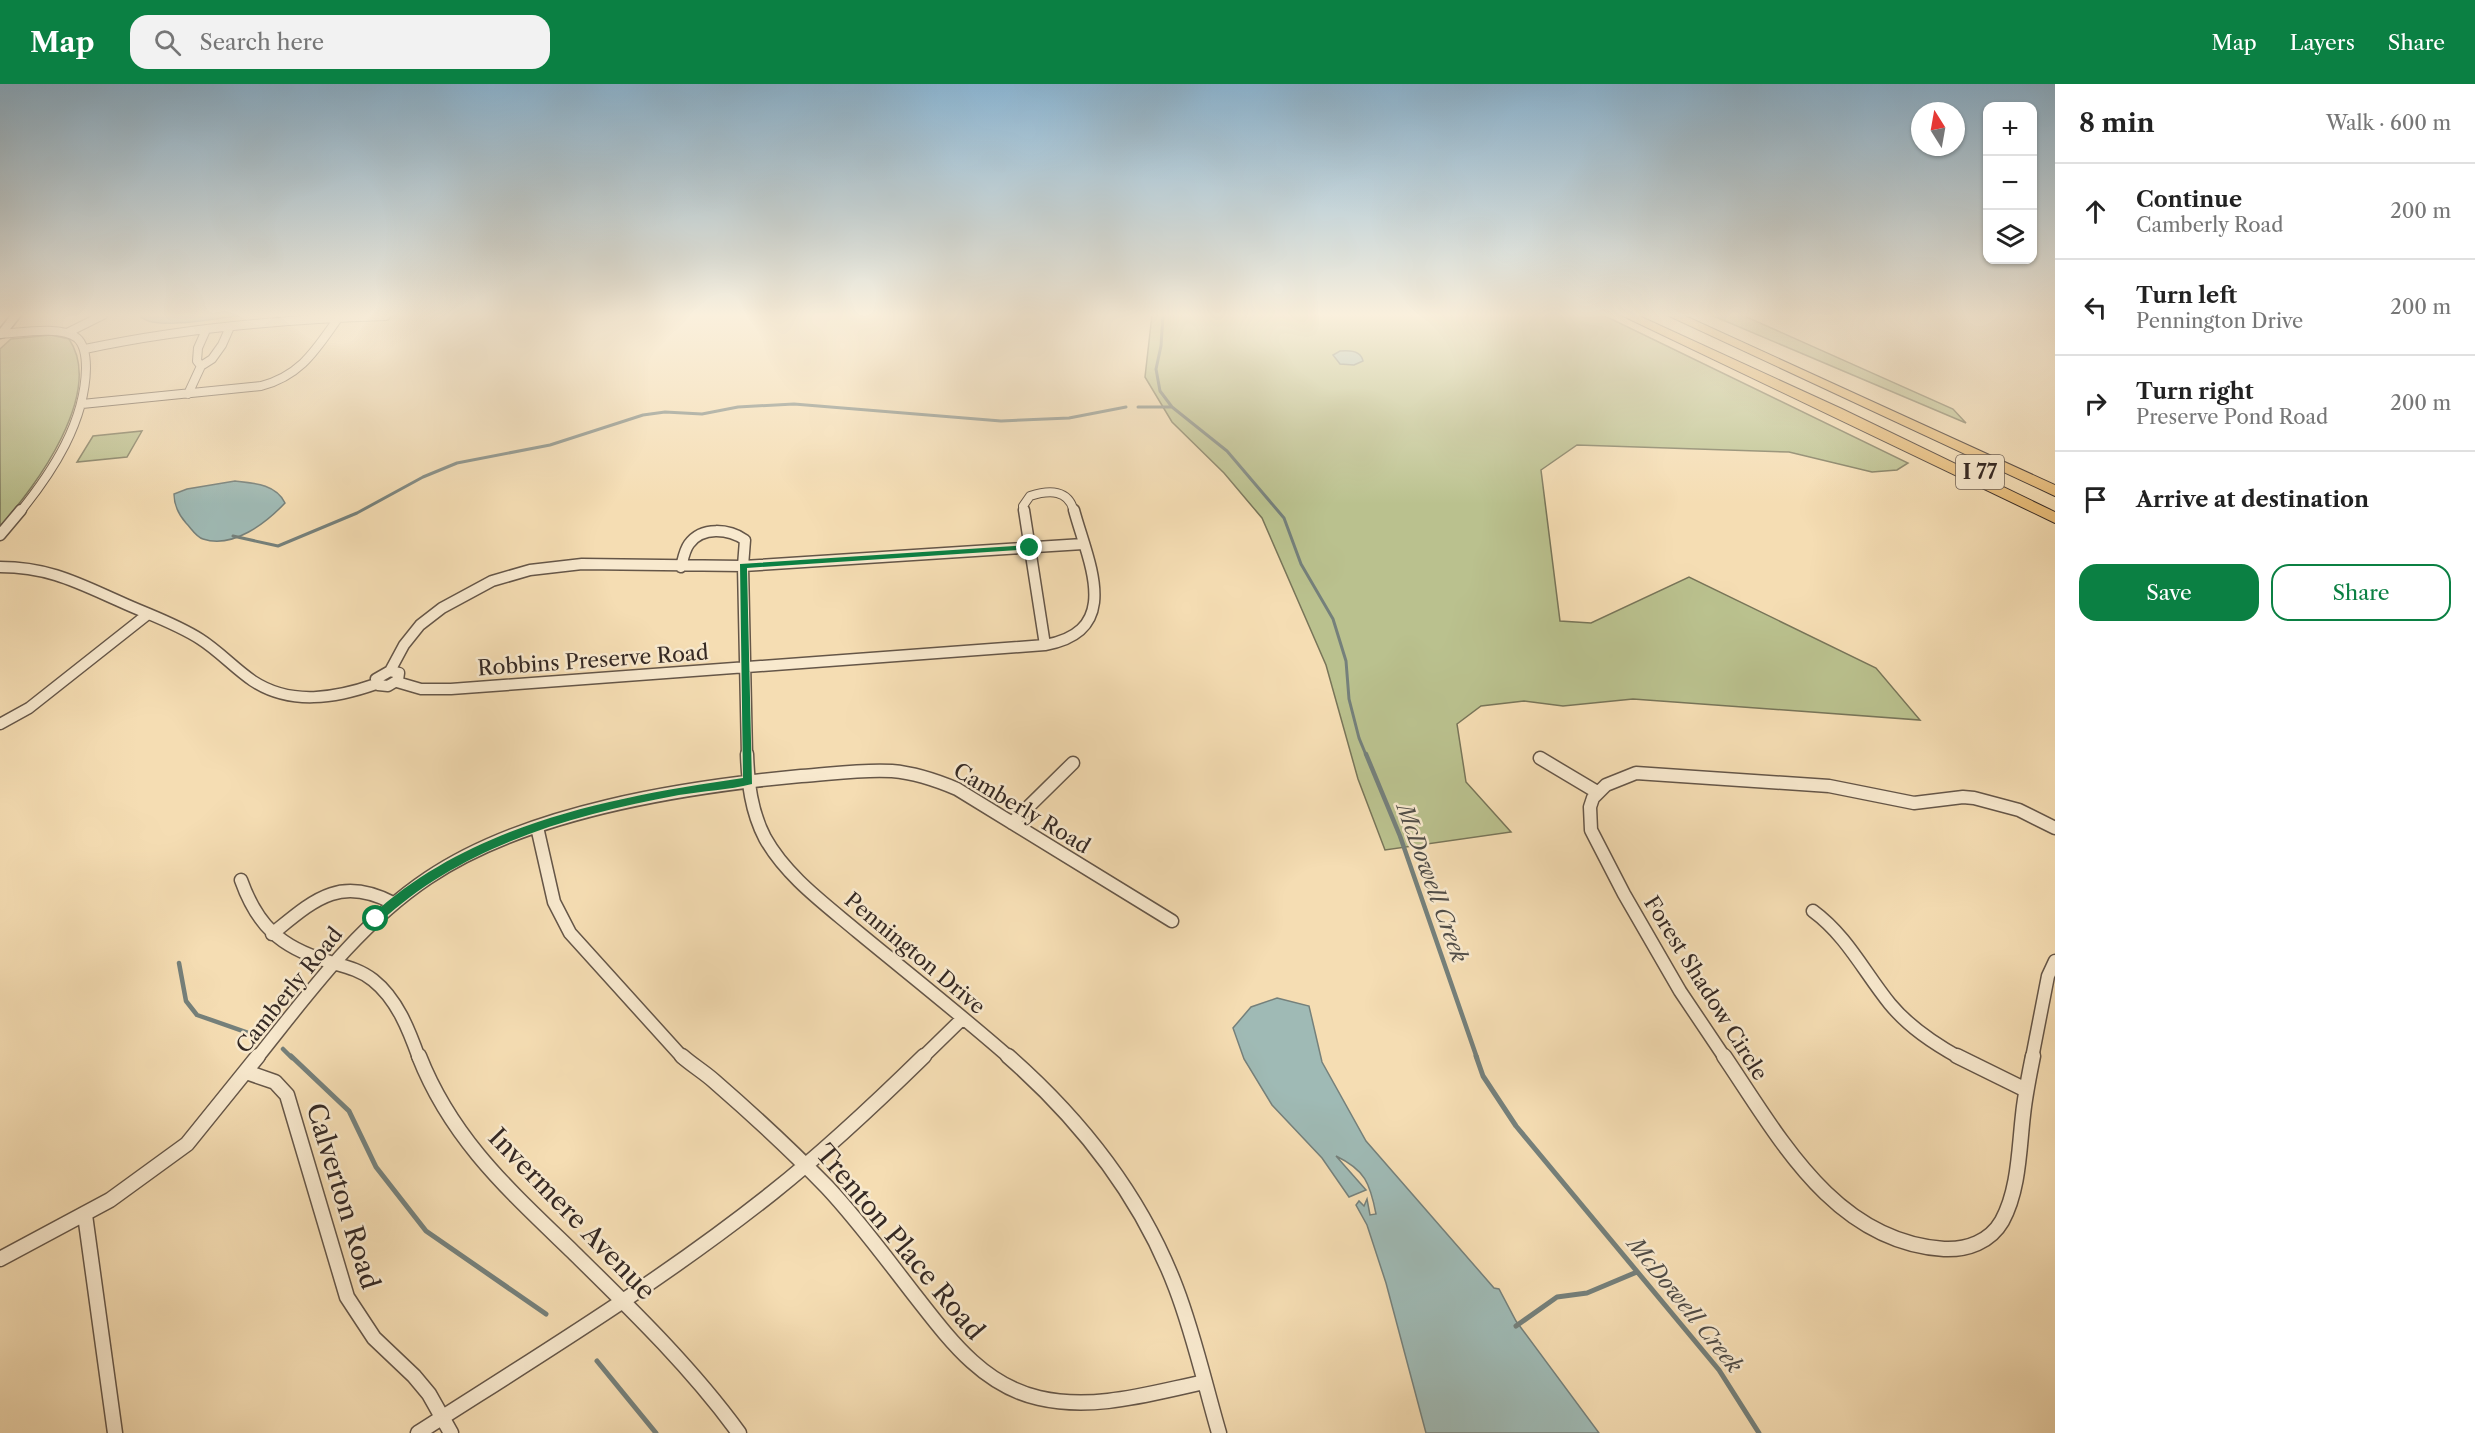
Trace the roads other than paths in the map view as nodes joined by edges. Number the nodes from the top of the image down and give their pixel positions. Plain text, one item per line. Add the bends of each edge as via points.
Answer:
1 (87, 378) edge
2 (195, 378) edge
3 (287, 378) edge
4 (1764, 378) edge
5 (1779, 378) edge
6 (1810, 378) edge
7 (1825, 378) edge
8 (188, 394) junction
9 (82, 404) junction
10 (1905, 436) junction
11 (2055, 484) edge
12 (2055, 491) edge
13 (2027, 504) junction
14 (2055, 509) edge
15 (2055, 518) edge
16 (0, 535) edge
17 (1083, 544) junction
18 (1030, 548) junction
19 (743, 566) junction
20 (0, 567) edge
21 (681, 567) junction
22 (148, 614) junction
23 (1045, 646) junction
24 (744, 667) junction
25 (390, 671) junction
26 (397, 682) junction
27 (376, 684) junction
28 (1, 722) edge
29 (1540, 758) dead end
30 (1073, 763) dead end
31 (748, 781) junction
32 (1597, 792) junction
33 (1012, 824) junction
34 (2054, 826) edge
35 (537, 827) junction
36 (241, 880) dead end
37 (393, 903) junction
38 (1813, 911) dead end
39 (1172, 921) dead end
40 (272, 934) junction
41 (2055, 961) edge
42 (334, 963) junction
43 (962, 1019) junction
44 (246, 1072) junction
45 (2026, 1090) junction
46 (804, 1163) junction
47 (85, 1215) junction
48 (0, 1259) edge
49 (622, 1302) junction
50 (1205, 1382) junction
51 (442, 1418) junction
52 (115, 1433) edge
53 (418, 1433) edge
54 (451, 1433) edge
55 (739, 1433) edge
56 (1219, 1433) edge

1 - 9 street
2 - 8 street
3 - 8 street via 261,386
4 - 13 highway, I 77
5 - 10 highway, I 77
6 - 12 highway, I 77
7 - 11 highway, I 77
8 - 9 street
9 - 16 street via 55,463
10 - 13 highway
10 - 14 highway, I 77
13 - 15 highway, I 77
17 - 18 street
17 - 18 street, Robbins Preserve Road via 1072,502 1063,494 1046,492 1030,496 1023,506
17 - 23 street, Robbins Preserve Road via 1096,595 1095,609 1089,622 1074,636
18 - 19 street
18 - 23 street, Robbins Preserve Road
19 - 21 street
19 - 21 street, Pennington Drive via 745,540 724,530 695,538
19 - 24 street, Pennington Drive
20 - 22 street via 50,572
21 - 25 street via 562,565 510,574 453,600 430,617 404,645
22 - 27 street via 194,635 254,682 282,695 329,696
22 - 28 street via 29,708
23 - 24 street, Robbins Preserve Road
24 - 26 street, Robbins Preserve Road via 442,690
24 - 31 street, Pennington Drive
25 - 26 street via 399,673
25 - 27 street via 379,676
26 - 27 street, Robbins Preserve Road via 384,687
29 - 32 street
30 - 33 street
31 - 33 street, Camberly Road via 863,771 904,772 945,784
31 - 35 street, Camberly Road via 637,800
31 - 43 street, Pennington Drive via 757,820 769,845 792,872
32 - 34 street via 1623,776 1669,774 1829,786 1914,803 1974,798 2019,810
32 - 45 street, Forest Shadow Circle via 1589,809 1591,830 1680,991 1806,1175 1864,1223 1888,1237 1941,1250 1960,1250 1994,1233 2014,1179
33 - 39 street, Camberly Road
35 - 37 street, Camberly Road via 466,855
35 - 46 street, Trenton Place Road via 554,902 570,933 683,1058 713,1080
36 - 40 street, Invermere Avenue via 258,921
37 - 40 street via 369,891 339,891
37 - 42 street, Camberly Road
38 - 45 street via 1839,932 1889,1004 1919,1033
40 - 42 street, Invermere Avenue via 294,949
41 - 45 street, Forest Shadow Circle via 2048,976
42 - 44 street, Camberly Road
42 - 49 street, Invermere Avenue via 366,974 393,1001 402,1013 433,1089 468,1141 502,1184
43 - 46 street via 848,1128
43 - 50 street, Pennington Drive via 1065,1111 1127,1190 1170,1274
44 - 47 street, Camberly Road via 187,1144
44 - 51 street, Calverton Road via 275,1082 287,1095 346,1297 374,1338 429,1394
46 - 49 street via 745,1213
46 - 50 street, Trenton Place Road via 872,1240 959,1351 1009,1387 1037,1398 1098,1403
47 - 48 street, Camberly Road
47 - 52 street
49 - 51 street
49 - 55 street, Invermere Avenue via 693,1372
50 - 56 street, Pennington Drive
51 - 53 street
51 - 54 street, Calverton Road

